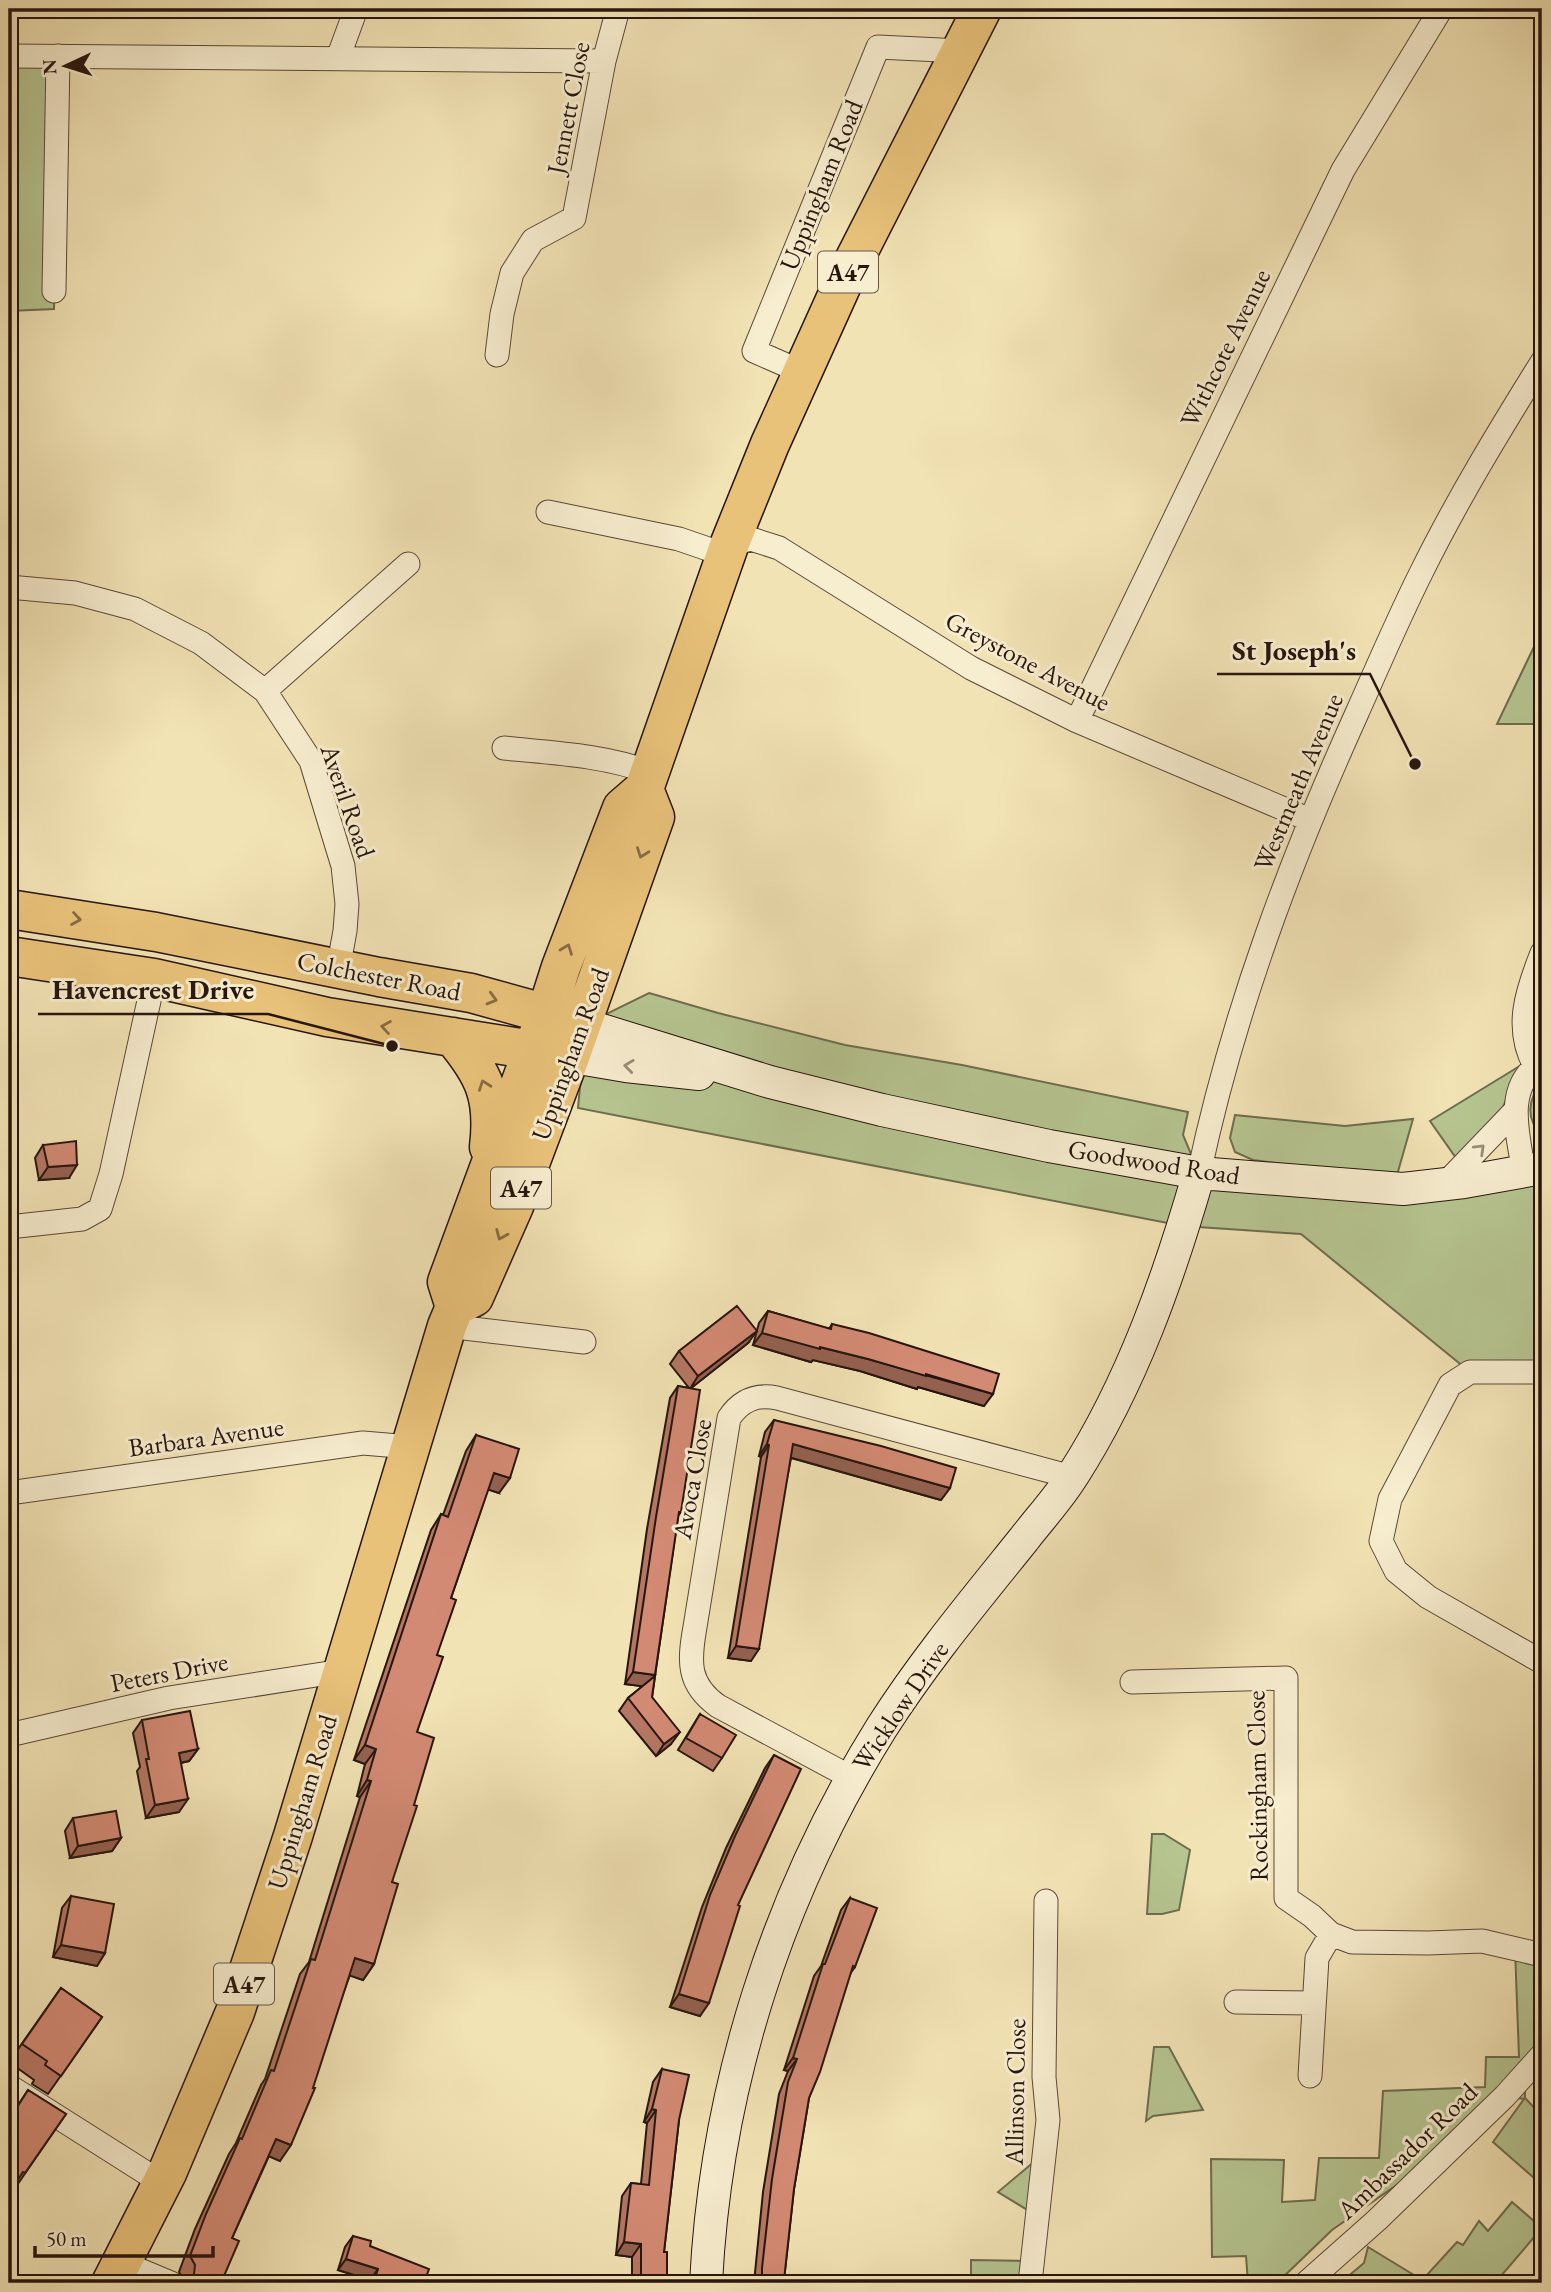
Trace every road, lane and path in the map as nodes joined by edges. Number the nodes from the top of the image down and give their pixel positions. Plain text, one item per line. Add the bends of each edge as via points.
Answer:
1 (356, 9) edge
2 (618, 9) edge
3 (982, 9) edge
4 (1441, 9) edge
5 (961, 51) junction
6 (9, 56) edge
7 (58, 56) junction
8 (338, 58) junction
9 (604, 61) junction
10 (54, 291) dead end
11 (497, 355) dead end
12 (1542, 362) edge
13 (802, 372) junction
14 (548, 512) dead end
15 (730, 543) junction
16 (408, 564) dead end
17 (9, 587) edge
18 (265, 691) junction
19 (1077, 721) junction
20 (504, 748) dead end
21 (647, 781) junction
22 (1310, 820) junction
23 (9, 909) edge
24 (1542, 953) edge
25 (9, 956) edge
26 (338, 969) junction
27 (154, 978) junction
28 (566, 1032) junction
29 (453, 1037) junction
30 (533, 1050) junction
31 (1539, 1064) edge
32 (1515, 1111) junction
33 (1533, 1170) edge
34 (1199, 1173) junction
35 (485, 1177) junction
36 (1444, 1185) junction
37 (9, 1227) edge
38 (451, 1316) junction
39 (584, 1342) dead end
40 (1542, 1372) edge
41 (410, 1447) junction
42 (1072, 1477) junction
43 (9, 1493) edge
44 (1542, 1662) edge
45 (342, 1671) junction
46 (1132, 1682) dead end
47 (9, 1735) edge
48 (852, 1778) junction
49 (1046, 1901) dead end
50 (1331, 1934) junction
51 (1542, 1955) edge
52 (1237, 2002) dead end
53 (1314, 2003) junction
54 (1542, 2055) edge
55 (1310, 2076) dead end
56 (9, 2086) edge
57 (162, 2183) junction
58 (117, 2273) edge
59 (170, 2283) edge
60 (706, 2283) edge
61 (1030, 2283) edge
62 (1306, 2283) edge

1 - 8 street
2 - 9 street, Jennett Close
3 - 5 highway, A47
4 - 19 street, Withcote Avenue via 1343,170
5 - 13 highway, A47
5 - 13 street, Uppingham Road via 878,47 754,351
6 - 7 street
7 - 8 street
7 - 10 street
8 - 9 street
9 - 11 street, Jennett Close via 575,218 533,240 512,274
12 - 22 street, Westmeath Avenue via 1481,460 1421,573
13 - 15 highway, A47
14 - 15 street, Greystone Avenue via 711,550
15 - 19 street, Greystone Avenue via 751,539 788,552 971,668
15 - 21 highway, A47
16 - 18 street
17 - 18 street, Averil Road via 75,593 135,609 201,643
18 - 26 street, Averil Road via 311,761 343,866 346,917
19 - 22 street, Greystone Avenue
20 - 21 street via 626,764
21 - 28 highway, Uppingham Road / A47 via 655,817
22 - 34 street, Westmeath Avenue via 1255,964 1213,1107
23 -> 26 highway, Colchester Road via 156,932
24 - 31 street via 1525,1005 1523,1028 1528,1053
25 - 27 highway, Colchester Road
26 -> 28 highway, Colchester Road via 471,993
29 -> 27 highway, Colchester Road via 327,1017
27 - 37 street via 100,1209 82,1219
28 - 30 highway, Uppingham Road / A47
28 - 34 street, Goodwood Road via 882,1110
28 -> 38 highway, Uppingham Road / A47 via 514,1206 474,1297
29 - 30 highway, Colchester Road
35 -> 29 highway via 490,1139 487,1089 471,1058
30 - 35 highway, Uppingham Road / A47
31 - 32 street via 1523,1082
32 - 33 street
36 -> 32 street
33 - 36 street, Goodwood Road
34 - 36 street, Goodwood Road via 1403,1189
34 - 42 street, Wicklow Drive via 1135,1358
35 - 38 highway, Uppingham Road / A47 via 447,1282
38 - 39 street
38 - 41 highway, Uppingham Road / A47
40 - 44 street via 1470,1372 1450,1385 1390,1499 1381,1541 1396,1571 1428,1597
41 - 43 street, Barbara Avenue via 363,1443
41 - 45 highway, Uppingham Road / A47
42 - 48 street, Wicklow Drive via 918,1675
42 - 48 street, Avoca Close via 766,1395 753,1397 735,1409 729,1418 705,1562 691,1650 692,1672 701,1691 718,1706
45 - 47 street, Peters Drive via 169,1698
45 - 57 highway, Uppingham Road / A47 via 235,2012
46 - 50 street, Rockingham Close via 1286,1678 1286,1898
48 - 60 street, Wicklow Drive via 785,1918 748,2026 722,2137
49 - 61 street, Allinson Close via 1044,2077 1048,2120
50 - 51 street, Rockingham Close via 1352,1942 1482,1941
50 - 53 street via 1317,1958
52 - 53 street
53 - 55 street
54 - 62 street, Ambassador Road via 1377,2220
56 - 57 street
57 - 58 highway, Uppingham Road / A47
58 - 59 street

